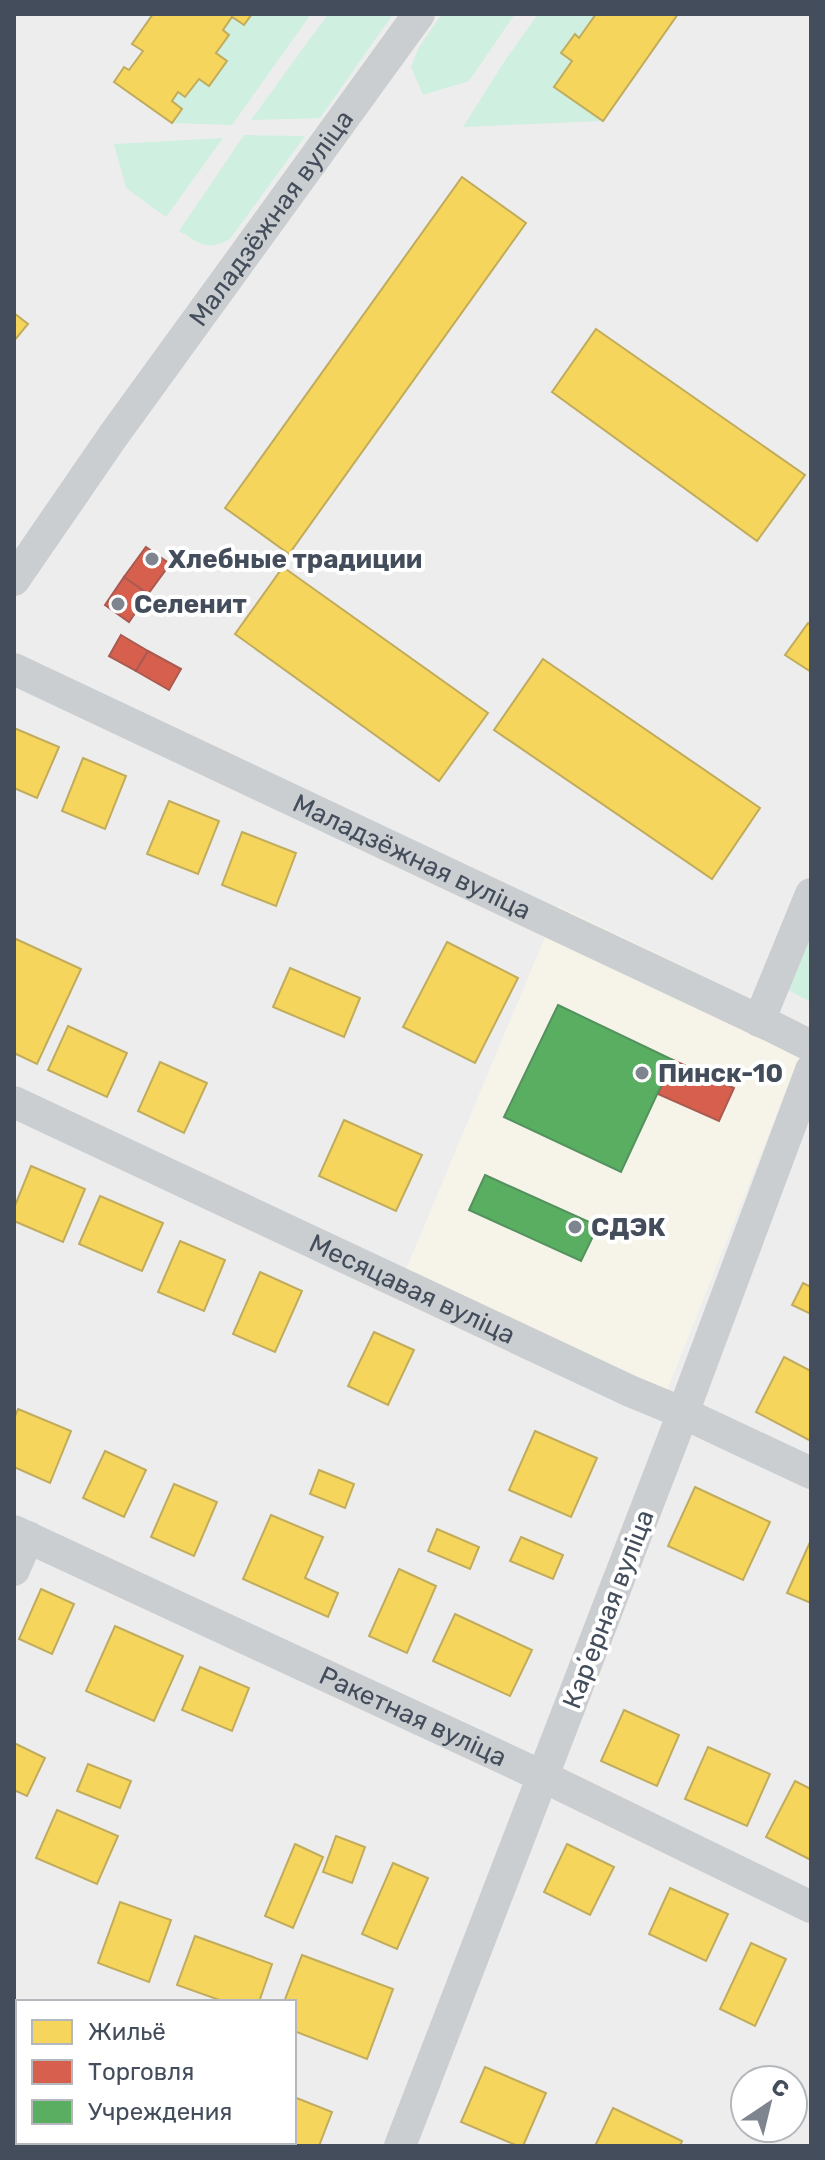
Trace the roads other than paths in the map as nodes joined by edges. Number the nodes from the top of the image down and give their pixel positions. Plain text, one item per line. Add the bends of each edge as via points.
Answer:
1 (419, 14) edge
2 (14, 580) edge
3 (14, 669) edge
4 (811, 894) edge
5 (759, 1021) junction
6 (811, 1046) edge
7 (811, 1070) edge
8 (14, 1102) edge
9 (683, 1413) junction
10 (811, 1473) edge
11 (21, 1534) edge
12 (14, 1570) edge
13 (544, 1777) junction
14 (811, 1907) edge
15 (400, 2146) edge

1 - 2 street, Маладзёжная вуліца
3 - 5 street, Маладзёжная вуліца
4 - 5 street
5 - 6 street, Маладзёжная вуліца
7 - 9 street, Карʼерная вуліца
8 - 9 street, Месяцавая вуліца
9 - 10 street, Месяцавая вуліца
9 - 13 street, Карʼерная вуліца
11 - 12 street
11 - 13 street, Ракетная вуліца
13 - 14 street, Ракетная вуліца
13 - 15 street, Карʼерная вуліца

